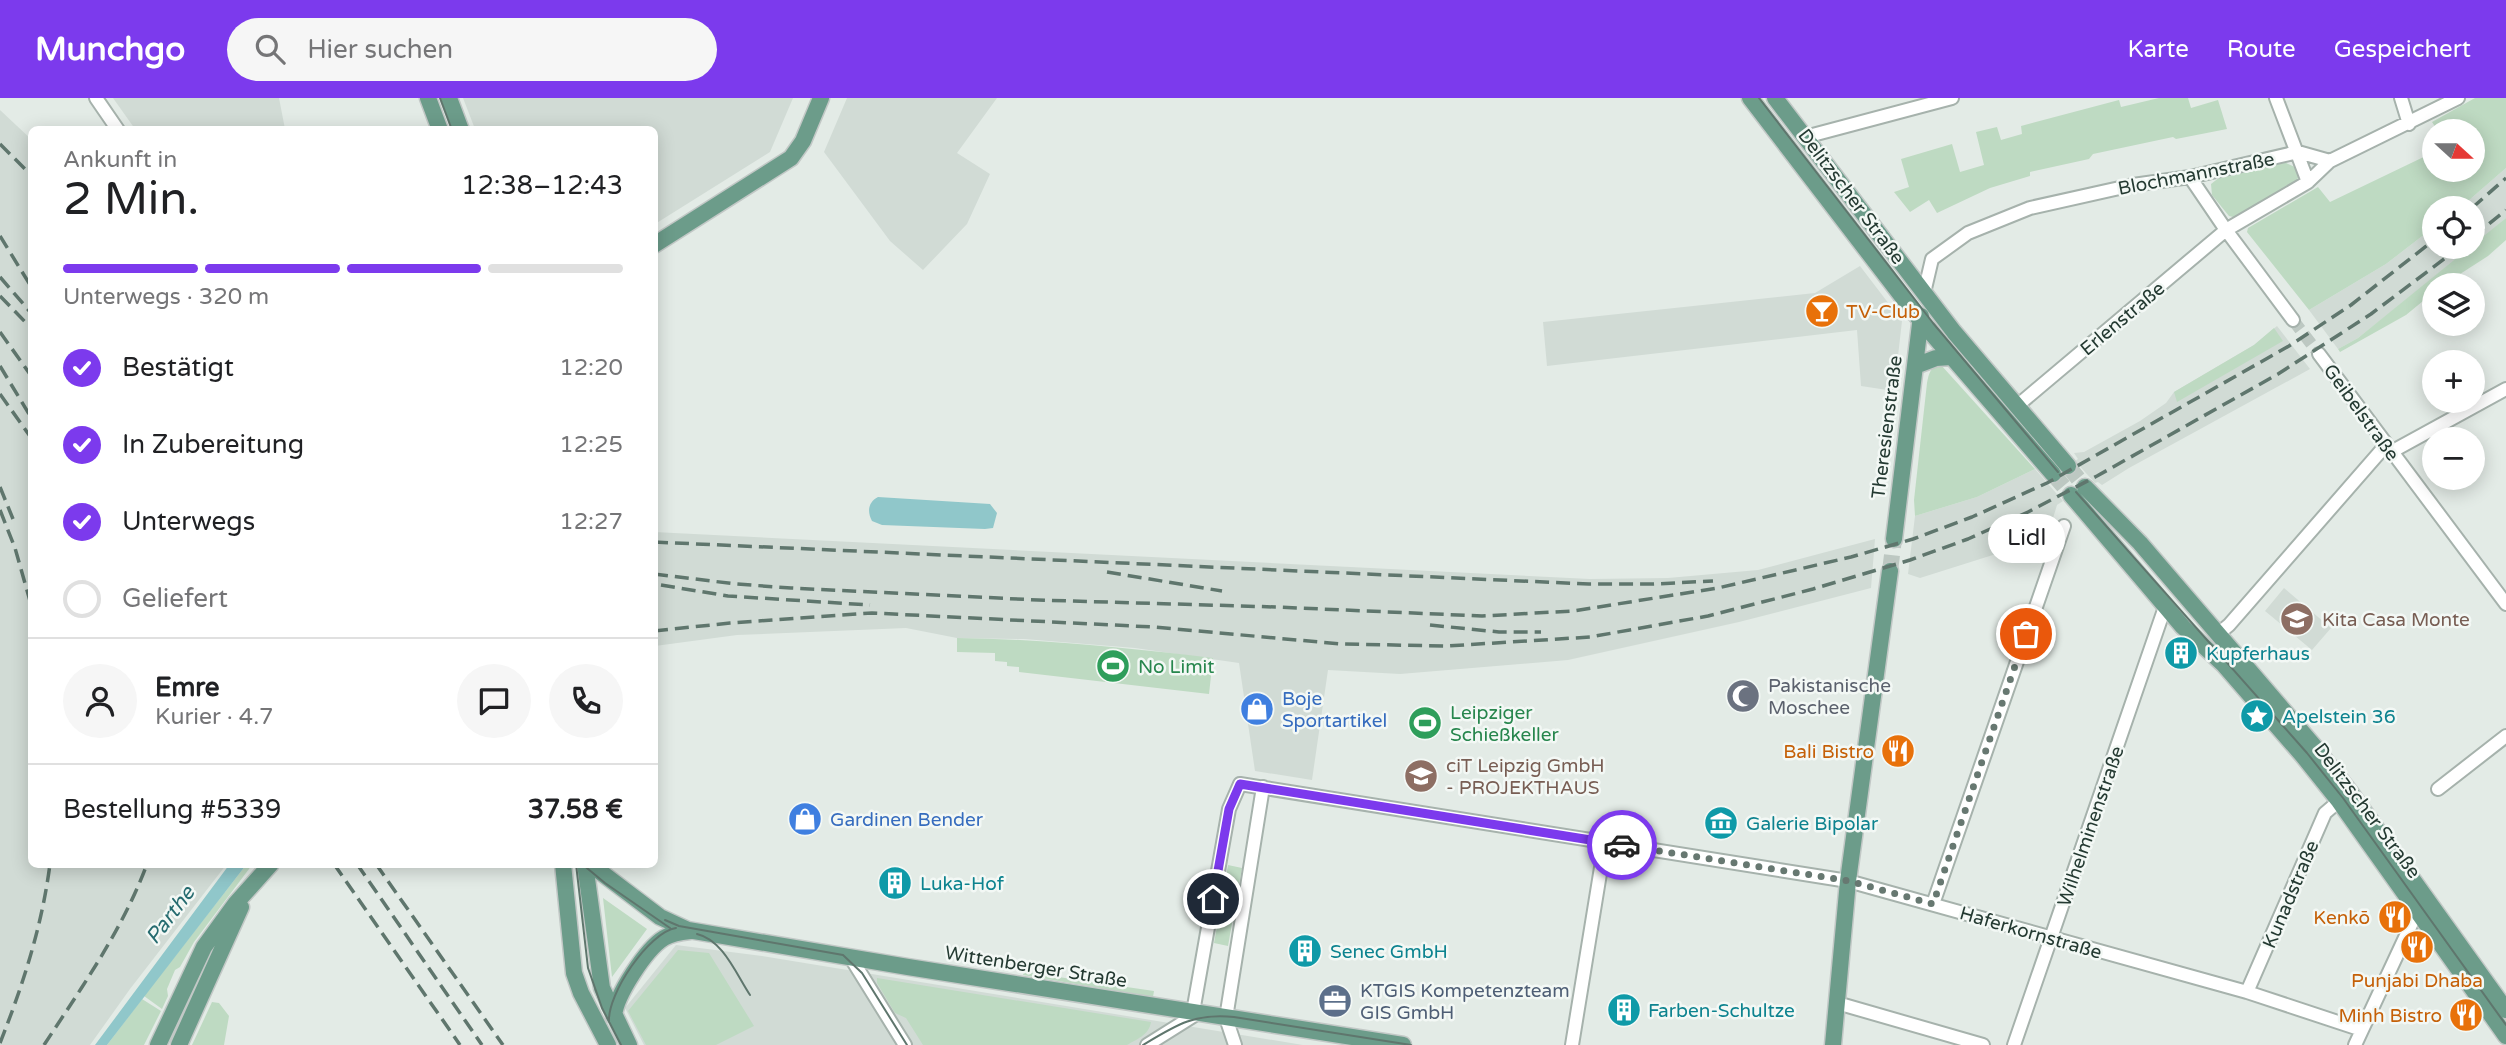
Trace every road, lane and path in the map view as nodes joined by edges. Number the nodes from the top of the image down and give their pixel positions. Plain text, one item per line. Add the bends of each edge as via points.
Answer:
1 (96, 98) edge
2 (428, 98) edge
3 (449, 98) edge
4 (821, 98) edge
5 (1750, 98) edge
6 (1775, 98) edge
7 (2276, 98) edge
8 (2401, 98) edge
9 (2458, 98) edge
10 (1943, 99) edge
11 (2409, 124) junction
12 (115, 126) edge
13 (438, 126) edge
14 (460, 126) edge
15 (1805, 137) junction
16 (2298, 152) junction
17 (2330, 162) junction
18 (2190, 177) junction
19 (2308, 182) junction
20 (2226, 230) junction
21 (658, 242) edge
22 (1932, 259) junction
23 (1907, 270) junction
24 (1924, 293) junction
25 (1920, 320) junction
26 (2294, 320) tunnel mouth
27 (2319, 354) tunnel mouth
28 (1951, 357) junction
29 (1915, 366) junction
30 (2506, 389) edge
31 (2017, 406) junction
32 (2388, 448) junction
33 (2068, 466) tunnel mouth
34 (2053, 474) tunnel mouth
35 (2064, 526) dead end
36 (1894, 539) tunnel mouth
37 (1890, 571) tunnel mouth
38 (2506, 604) edge
39 (2165, 607) junction
40 (2218, 634) junction
41 (2506, 736) edge
42 (1263, 787) junction
43 (2438, 789) dead end
44 (2339, 801) junction
45 (1605, 843) junction
46 (267, 868) edge
47 (563, 868) edge
48 (587, 868) edge
49 (593, 868) edge
50 (1849, 881) junction
51 (252, 885) junction
52 (1933, 904) junction
53 (2417, 912) junction
54 (693, 931) junction
55 (2052, 937) junction
56 (851, 958) junction
57 (2247, 992) junction
58 (1837, 1003) junction
59 (2506, 1010) edge
60 (1196, 1013) junction
61 (614, 1016) junction
62 (1226, 1018) junction
63 (2362, 1030) junction
64 (2506, 1037) edge
65 (158, 1045) edge
66 (179, 1045) edge
67 (608, 1045) edge
68 (629, 1045) edge
69 (905, 1045) edge
70 (1147, 1045) edge
71 (1235, 1045) edge
72 (1403, 1045) edge
73 (1572, 1045) edge
74 (1833, 1045) edge
75 (1983, 1045) edge
76 (2014, 1045) edge
77 (2355, 1045) edge

1 - 12 street
2 - 13 main road
3 - 14 main road
4 - 21 main road via 792,158
5 - 25 main road, Delitzscher Straße
6 - 15 main road, Delitzscher Straße
7 - 16 street
8 - 11 street
9 - 11 street
10 - 15 street
11 - 17 street
15 - 23 main road, Delitzscher Straße
16 - 17 street, Blochmannstraße
16 - 18 street, Blochmannstraße
16 - 19 street
17 - 19 street, Erlenstraße
18 - 20 street
18 - 22 street, Blochmannstraße via 2030,208 1968,233
19 - 20 street, Erlenstraße
20 - 26 street
20 - 31 street, Erlenstraße
22 - 23 street, Blochmannstraße
22 - 24 street
23 - 24 main road, Delitzscher Straße
24 - 25 main road
24 - 31 main road, Delitzscher Straße
25 - 28 main road, Delitzscher Straße
25 - 29 main road, Theresienstraße
27 - 32 street, Geibelstraße
28 - 29 main road
28 - 34 main road, Delitzscher Straße
29 - 36 main road, Theresienstraße
30 - 32 street
31 - 33 main road, Delitzscher Straße
32 - 38 street, Geibelstraße
32 - 40 street
35 - 52 street
37 - 50 main road
39 - 40 main road, Delitzscher Straße via 2078,491 2140,542
39 - 44 main road, Delitzscher Straße via 2262,707
39 - 55 street, Wilhelminenstraße
40 - 59 main road, Delitzscher Straße via 2350,792
41 - 43 street
42 - 45 street, Haferkornstraße
42 - 60 street via 1240,784 1229,809
42 - 62 street
44 - 53 main road, Delitzscher Straße
44 - 57 street, Kunadstraße via 2325,813
45 - 50 street, Haferkornstraße
45 - 73 street
46 - 51 main road
47 - 67 main road via 574,973
48 - 61 main road via 599,974
49 - 54 main road, Wittenberger Straße via 665,920
50 - 52 street, Haferkornstraße
50 - 58 main road
51 - 65 main road via 204,947
51 - 66 main road
52 - 55 street, Haferkornstraße
53 - 63 street
53 - 64 main road, Delitzscher Straße
54 - 56 main road, Wittenberger Straße
54 - 61 main road via 669,935 655,946 622,991
55 - 57 street, Haferkornstraße
55 - 76 street, Wilhelminenstraße
56 - 60 main road, Wittenberger Straße
56 - 69 street
57 - 63 street, Haferkornstraße
58 - 74 main road
58 - 75 street
60 - 62 main road, Wittenberger Straße
60 - 70 street
61 - 68 main road
62 - 71 street
62 - 72 main road, Wittenberger Straße
63 - 77 street

